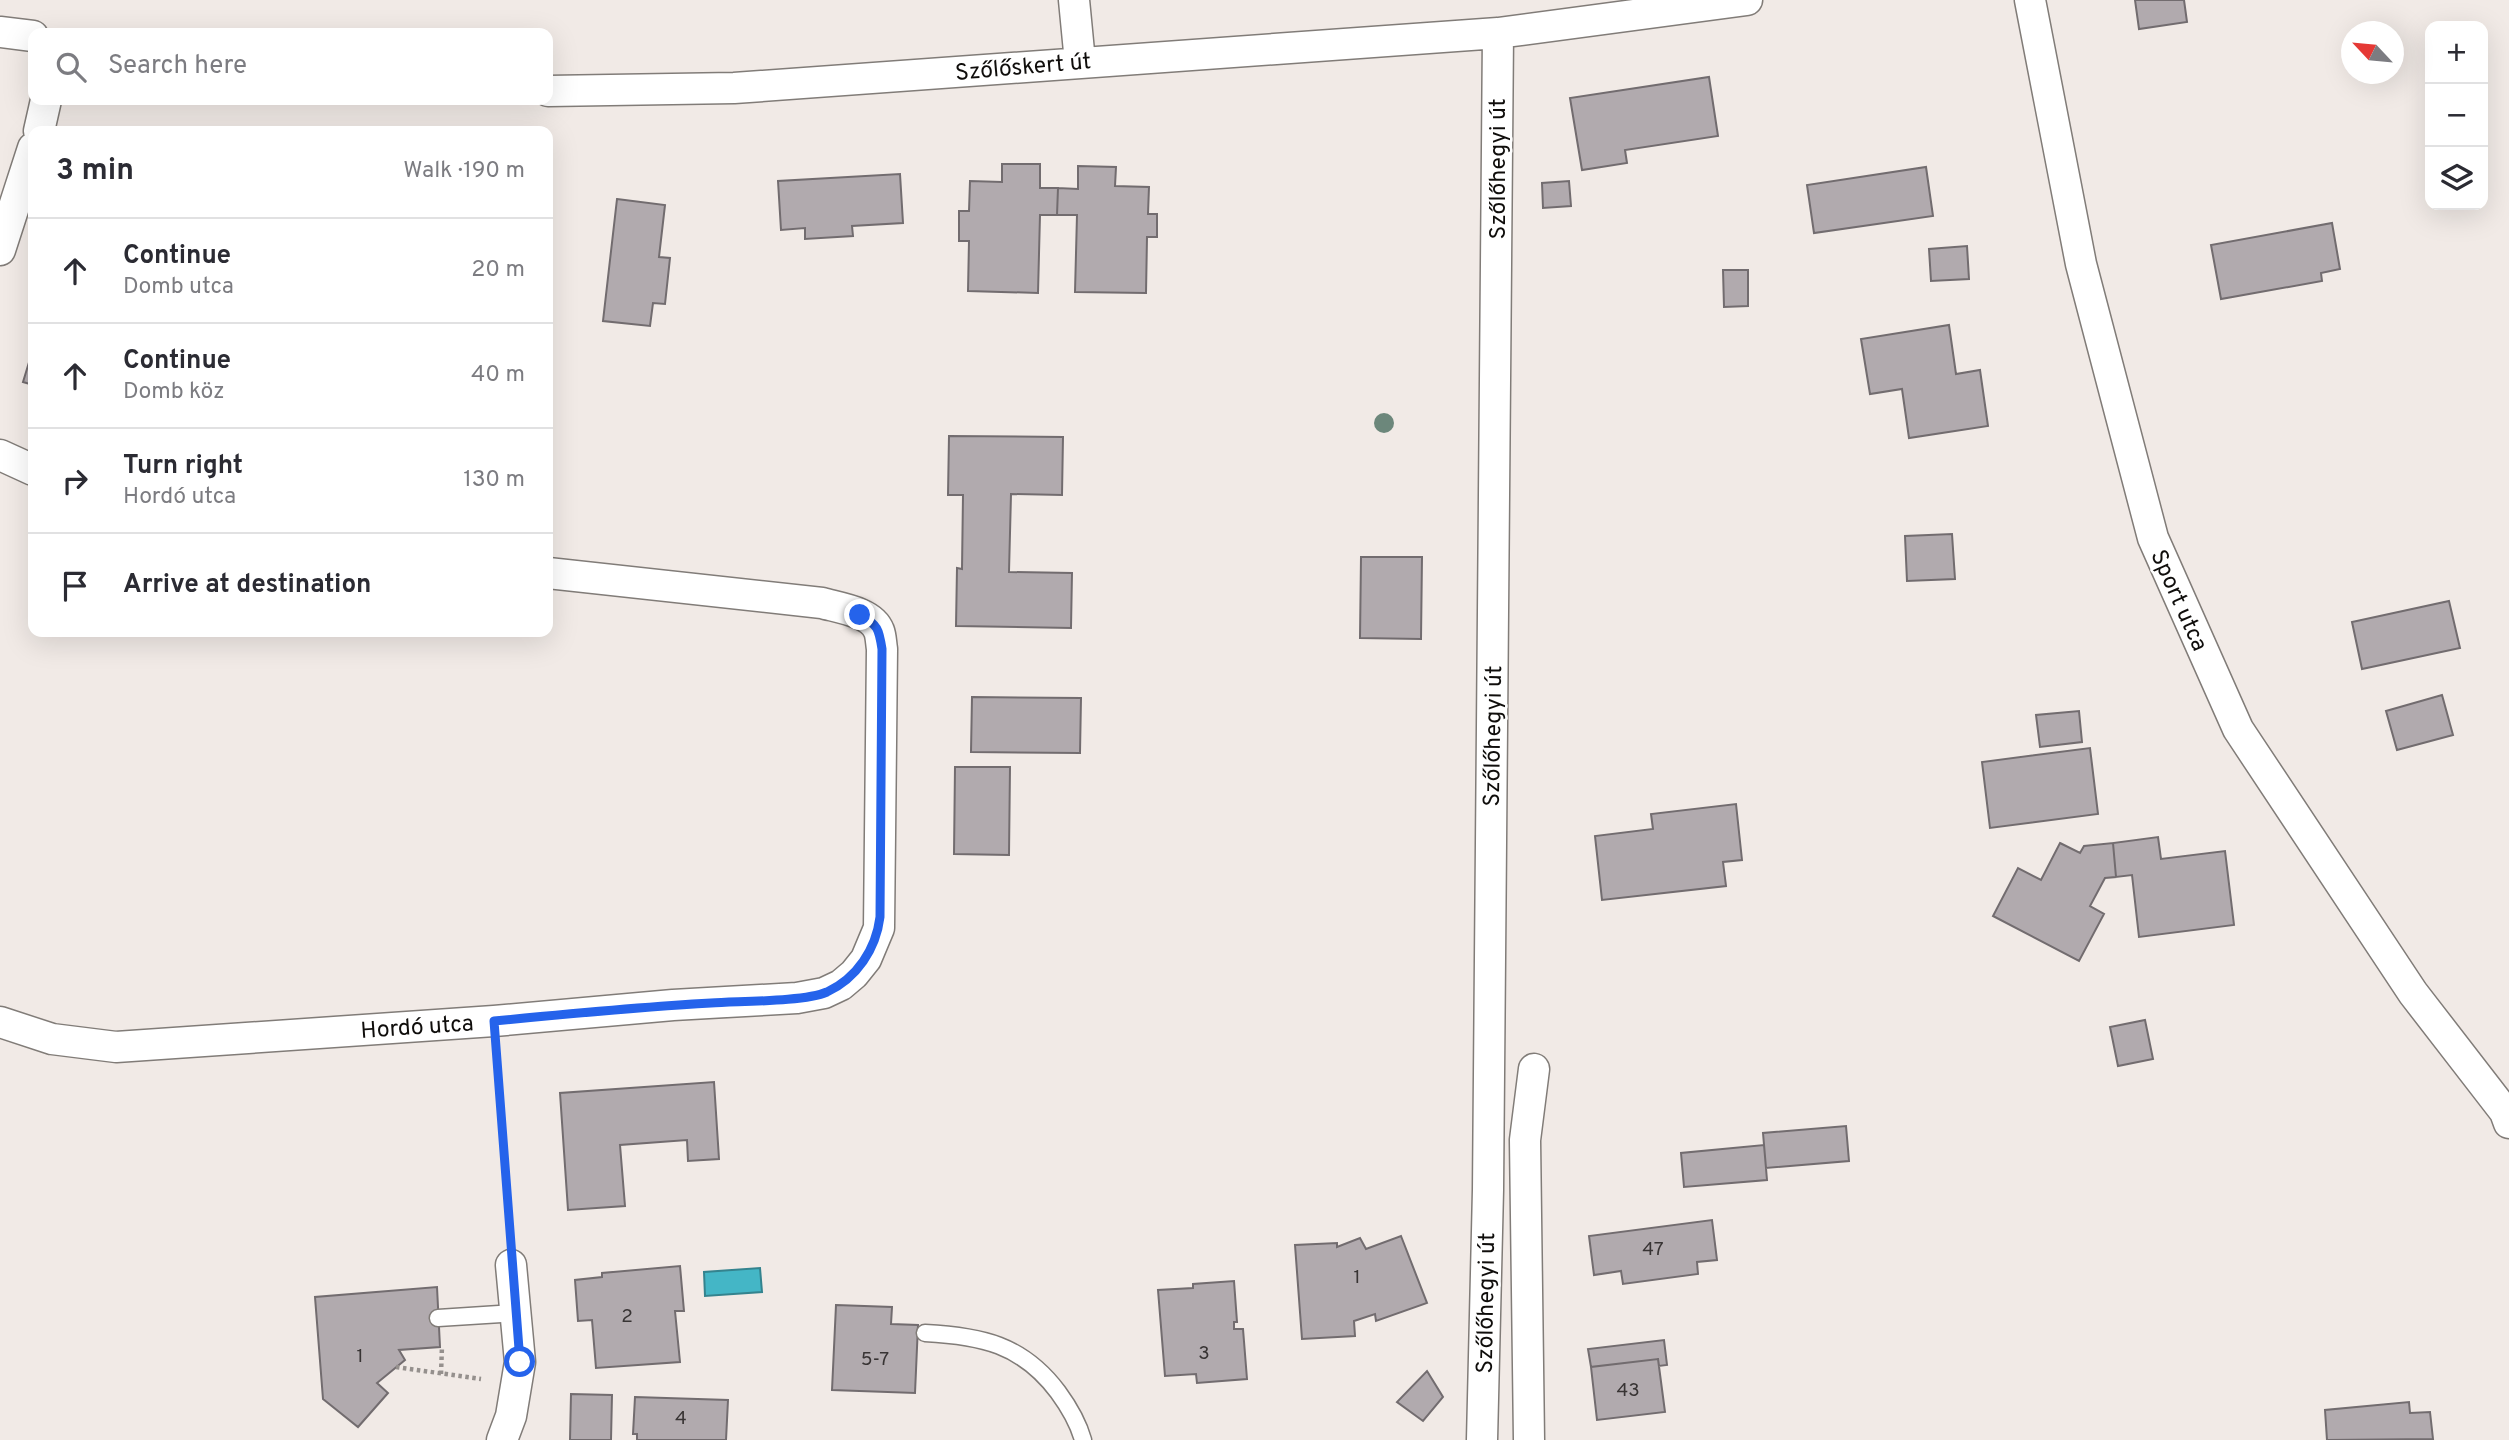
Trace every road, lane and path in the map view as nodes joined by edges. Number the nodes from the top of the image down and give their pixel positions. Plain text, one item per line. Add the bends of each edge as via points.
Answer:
1 (1074, 0) edge
2 (1747, 0) edge
3 (2030, 0) edge
4 (0, 32) edge
5 (1498, 33) junction
6 (28, 35) edge
7 (1080, 62) junction
8 (553, 91) edge
9 (45, 105) edge
10 (40, 126) edge
11 (28, 163) edge
12 (0, 250) edge
13 (0, 454) edge
14 (28, 468) edge
15 (553, 574) edge
16 (494, 1021) junction
17 (0, 1022) edge
18 (1534, 1069) dead end
19 (2509, 1123) edge
20 (511, 1265) joint
21 (516, 1313) junction
22 (438, 1318) dead end
23 (925, 1333) dead end
24 (442, 1344) dead end
25 (396, 1367) dead end
26 (442, 1374) junction
27 (517, 1383) junction
28 (502, 1440) edge
29 (1083, 1440) edge
30 (1482, 1440) edge
31 (1529, 1440) edge

1 - 7 street
2 - 5 street
3 - 19 street, Sport utca via 2081,264 2153,538 2238,729 2413,993
4 - 6 street
5 - 7 street, Szőlőskert út
5 - 30 street, Szőlőhegyi út
7 - 8 street, Szőlőskert út via 734,88
9 - 10 street
11 - 12 street
13 - 14 street
15 - 16 street, Hordó utca via 822,603 872,622 879,630 882,649 878,928 866,959 854,974 824,993
16 - 17 street, Hordó utca via 116,1047 52,1039
16 - 20 path
18 - 31 street, Szőlőhegyi út via 1525,1140
20 - 21 street
21 - 22 lane
21 - 27 street
23 - 29 lane via 996,1343 1032,1363 1072,1412
24 - 26 path
25 - 26 path
26 - 27 path
27 - 28 street

